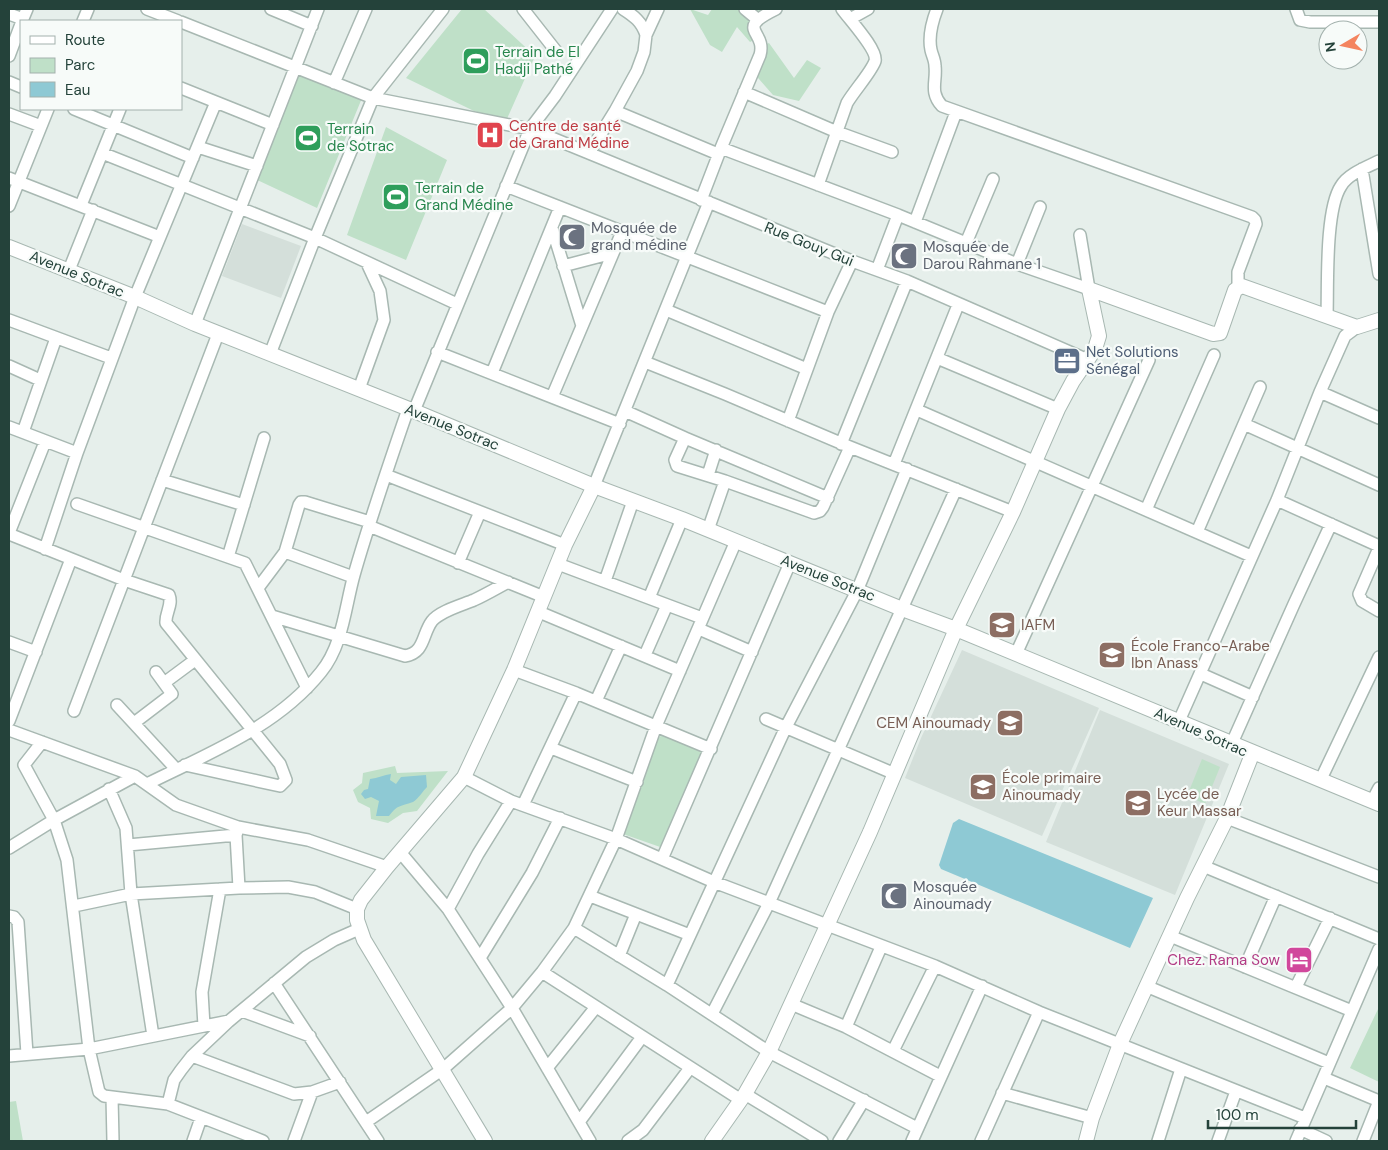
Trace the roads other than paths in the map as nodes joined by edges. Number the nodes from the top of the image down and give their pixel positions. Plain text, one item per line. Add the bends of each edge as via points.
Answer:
1 (146, 9) edge
2 (271, 9) edge
3 (318, 9) edge
4 (366, 9) edge
5 (444, 9) edge
6 (522, 9) edge
7 (612, 9) edge
8 (623, 9) edge
9 (658, 9) edge
10 (745, 9) edge
11 (776, 9) edge
12 (842, 9) edge
13 (868, 9) edge
14 (937, 9) edge
15 (1296, 9) edge
16 (9, 14) edge
17 (158, 14) edge
18 (24, 18) edge
19 (757, 19) junction
20 (850, 19) junction
21 (174, 20) edge
22 (1379, 22) edge
23 (182, 23) edge
24 (312, 26) junction
25 (20, 28) edge
26 (646, 35) junction
27 (556, 50) dead end
28 (9, 56) edge
29 (295, 68) junction
30 (334, 83) junction
31 (182, 88) edge
32 (744, 92) junction
33 (373, 98) junction
34 (216, 102) junction
35 (48, 110) edge
36 (76, 110) edge
37 (120, 110) edge
38 (615, 111) junction
39 (956, 112) junction
40 (9, 114) edge
41 (113, 125) junction
42 (273, 125) junction
43 (40, 126) junction
44 (530, 130) junction
45 (837, 132) junction
46 (198, 147) junction
47 (719, 151) junction
48 (892, 152) dead end
49 (102, 153) junction
50 (588, 153) junction
51 (193, 158) junction
52 (1379, 161) edge
53 (257, 166) junction
54 (1362, 169) junction
55 (993, 178) dead end
56 (14, 179) edge
57 (182, 185) junction
58 (818, 185) junction
59 (506, 186) junction
60 (705, 201) junction
61 (81, 205) junction
62 (9, 206) edge
63 (560, 207) junction
64 (1040, 207) dead end
65 (240, 208) junction
66 (93, 210) junction
67 (898, 215) junction
68 (915, 222) junction
69 (552, 228) junction
70 (622, 232) junction
71 (1080, 235) dead end
72 (160, 237) junction
73 (315, 238) junction
74 (966, 243) junction
75 (10, 251) edge
76 (612, 253) junction
77 (688, 258) junction
78 (852, 261) junction
79 (367, 262) junction
80 (1017, 264) junction
81 (564, 266) junction
82 (69, 270) junction
83 (877, 270) junction
84 (1379, 274) edge
85 (907, 281) junction
86 (1238, 287) junction
87 (1089, 289) junction
88 (135, 297) junction
89 (457, 304) junction
90 (958, 304) junction
91 (666, 310) junction
92 (828, 312) junction
93 (1327, 316) junction
94 (9, 320) edge
95 (1379, 320) edge
96 (195, 324) junction
97 (582, 326) junction
98 (1357, 327) junction
99 (218, 334) junction
100 (56, 338) junction
101 (437, 352) junction
102 (270, 354) junction
103 (1214, 355) dead end
104 (111, 358) junction
105 (937, 358) junction
106 (1088, 360) junction
107 (1149, 360) dead end
108 (644, 362) junction
109 (9, 366) edge
110 (807, 369) junction
111 (492, 373) junction
112 (40, 380) junction
113 (1260, 387) dead end
114 (359, 389) junction
115 (1320, 392) junction
116 (552, 397) junction
117 (1058, 409) junction
118 (411, 410) junction
119 (916, 410) junction
120 (625, 411) junction
121 (1379, 418) edge
122 (788, 421) junction
123 (620, 424) junction
124 (1244, 424) junction
125 (9, 427) edge
126 (23, 432) junction
127 (264, 438) dead end
128 (685, 438) junction
129 (45, 442) junction
130 (846, 445) junction
131 (1298, 447) junction
132 (716, 450) junction
133 (77, 453) junction
134 (1035, 462) junction
135 (894, 464) junction
136 (907, 469) junction
137 (386, 475) junction
138 (708, 475) junction
139 (162, 480) junction
140 (725, 481) junction
141 (1379, 484) edge
142 (594, 486) junction
143 (1092, 487) junction
144 (956, 488) junction
145 (828, 498) junction
146 (1277, 500) junction
147 (633, 501) junction
148 (77, 504) dead end
149 (244, 505) junction
150 (1146, 510) junction
151 (480, 512) junction
152 (1013, 512) junction
153 (682, 519) junction
154 (369, 524) junction
155 (1331, 524) junction
156 (144, 527) junction
157 (708, 530) junction
158 (1197, 532) junction
159 (9, 534) edge
160 (736, 541) junction
161 (566, 545) junction
162 (1379, 547) edge
163 (45, 549) junction
164 (285, 552) junction
165 (1251, 556) junction
166 (228, 557) junction
167 (71, 559) junction
168 (458, 563) junction
169 (790, 563) junction
170 (558, 564) junction
171 (353, 577) junction
172 (124, 580) junction
173 (605, 581) junction
174 (508, 582) junction
175 (258, 588) junction
176 (857, 591) junction
177 (544, 597) junction
178 (650, 598) junction
179 (667, 605) junction
180 (902, 609) junction
181 (1379, 610) edge
182 (539, 612) junction
183 (272, 616) junction
184 (701, 624) junction
185 (956, 629) junction
186 (339, 637) junction
187 (9, 642) edge
188 (621, 646) junction
189 (36, 652) junction
190 (752, 652) junction
191 (1016, 654) junction
192 (645, 655) junction
193 (1379, 657) edge
194 (195, 660) junction
195 (514, 670) junction
196 (680, 671) junction
197 (156, 672) dead end
198 (1200, 674) junction
199 (164, 683) junction
200 (307, 688) junction
201 (576, 692) junction
202 (1253, 697) junction
203 (596, 701) junction
204 (117, 705) dead end
205 (74, 711) dead end
206 (766, 719) dead end
207 (9, 721) edge
208 (1179, 721) junction
209 (134, 723) junction
210 (656, 726) junction
211 (786, 727) junction
212 (9, 730) edge
213 (252, 732) junction
214 (42, 742) junction
215 (1232, 743) junction
216 (551, 748) junction
217 (711, 749) junction
218 (839, 751) junction
219 (1253, 752) junction
220 (181, 767) junction
221 (895, 774) junction
222 (135, 776) junction
223 (464, 777) junction
224 (1321, 779) junction
225 (637, 782) junction
226 (147, 784) junction
227 (1379, 788) edge
228 (109, 789) junction
229 (511, 801) junction
230 (1376, 802) edge
231 (523, 805) junction
232 (560, 818) junction
233 (1227, 818) junction
234 (54, 820) junction
235 (237, 831) junction
236 (616, 840) junction
237 (128, 845) junction
238 (9, 848) edge
239 (400, 852) junction
240 (662, 859) junction
241 (1203, 866) junction
242 (387, 867) junction
243 (1379, 877) edge
244 (714, 882) junction
245 (239, 888) junction
246 (220, 889) junction
247 (131, 894) junction
248 (590, 896) junction
249 (1276, 896) junction
250 (769, 903) junction
251 (74, 906) junction
252 (357, 909) junction
253 (448, 909) junction
254 (636, 914) junction
255 (9, 916) edge
256 (1330, 918) junction
257 (827, 925) junction
258 (574, 928) junction
259 (359, 929) junction
260 (690, 935) junction
261 (1170, 936) junction
262 (1379, 939) edge
263 (881, 947) junction
264 (1379, 949) edge
265 (619, 956) junction
266 (480, 958) junction
267 (1376, 963) edge
268 (935, 966) junction
269 (1245, 967) junction
270 (542, 972) junction
271 (274, 983) junction
272 (667, 986) junction
273 (982, 986) junction
274 (1146, 986) junction
275 (1296, 987) junction
276 (791, 1004) junction
277 (596, 1007) junction
278 (512, 1008) junction
279 (242, 1010) junction
280 (1352, 1011) junction
281 (1039, 1012) junction
282 (712, 1014) junction
283 (229, 1020) junction
284 (204, 1026) junction
285 (846, 1027) junction
286 (152, 1036) junction
287 (310, 1036) junction
288 (642, 1037) junction
289 (1120, 1044) junction
290 (89, 1049) junction
291 (893, 1051) junction
292 (769, 1052) junction
293 (27, 1054) junction
294 (9, 1056) edge
295 (192, 1056) junction
296 (1329, 1063) junction
297 (547, 1068) junction
298 (690, 1068) junction
299 (443, 1069) junction
300 (1180, 1069) junction
301 (940, 1076) junction
302 (1324, 1078) junction
303 (340, 1082) junction
304 (1236, 1091) junction
305 (312, 1092) junction
306 (1002, 1093) junction
307 (743, 1097) junction
308 (112, 1098) junction
309 (864, 1100) junction
310 (168, 1104) junction
311 (201, 1118) junction
312 (1092, 1118) junction
313 (1305, 1118) junction
314 (366, 1122) junction
315 (579, 1122) junction
316 (918, 1128) junction
317 (1300, 1130) junction
318 (718, 1139) edge
319 (112, 1141) edge
320 (193, 1141) edge
321 (263, 1141) edge
322 (294, 1141) edge
323 (378, 1141) edge
324 (485, 1141) edge
325 (590, 1141) edge
326 (628, 1141) edge
327 (822, 1141) edge
328 (839, 1141) edge
329 (912, 1141) edge
330 (981, 1141) edge
331 (1086, 1141) edge
332 (1158, 1141) edge
333 (1218, 1141) edge
334 (1296, 1141) edge
335 (1326, 1141) edge
336 (1363, 1141) edge

1 - 17 street, Rue Gouy Gui
2 - 24 street
3 - 24 street
4 - 30 street
5 - 33 street
6 - 27 street
7 - 44 street
8 - 26 street via 643,25
9 - 26 street
10 - 19 street
11 - 19 street
12 - 20 street
13 - 20 street
14 - 39 street via 930,35 936,100
15 - 22 street via 1300,20 1310,22
16 - 18 street
17 - 21 street, Rue Gouy Gui
19 - 32 street via 753,28 762,50
20 - 45 street via 874,50 876,58 850,98
23 - 29 street, Rue Gouy Gui
24 - 29 street
25 - 28 street
26 - 38 street via 637,71
29 - 30 street, Rue Gouy Gui
29 - 42 street
30 - 33 street, Rue Gouy Gui
31 - 34 street
32 - 45 street
32 - 47 street
33 - 44 street, Rue Gouy Gui
33 - 73 street
34 - 42 street
34 - 46 street
35 - 43 street
36 - 41 street
37 - 41 street
38 - 47 street
38 - 50 street
39 - 68 street
39 - 86 street via 1252,217 1256,224 1238,272
40 - 43 street
41 - 49 street
41 - 51 street
42 - 53 street
43 - 56 street
44 - 50 street, Rue Gouy Gui
44 - 59 street
45 - 48 street
45 - 58 street
46 - 51 street
46 - 53 street
47 - 58 street
47 - 60 street
49 - 57 street
49 - 61 street
50 - 60 street, Rue Gouy Gui
51 - 57 street
52 - 54 street
53 - 65 street
54 - 84 street
54 - 93 street via 1341,184 1334,200 1330,224
55 - 74 street
56 - 61 street
56 - 62 street
57 - 65 street
57 - 72 street
58 - 67 street
59 - 63 street
59 - 89 street
60 - 77 street
60 - 78 street, Rue Gouy Gui
61 - 66 street
63 - 69 street
63 - 70 street
64 - 80 street
65 - 73 street
65 - 96 street
66 - 72 street
66 - 82 street
67 - 68 street
67 - 83 street
68 - 74 street
69 - 81 street
69 - 111 street
70 - 76 street
70 - 77 street
71 - 87 street
72 - 88 street
73 - 79 street
73 - 102 street
74 - 80 street
75 - 82 street, Avenue Sotrac
76 - 81 street
76 - 97 street
77 - 91 street
77 - 92 street
78 - 83 street, Rue Gouy Gui
78 - 92 street
79 - 89 street
79 - 114 street via 380,291 384,320
80 - 87 street
81 - 97 street
82 - 88 street, Avenue Sotrac
83 - 85 street, Rue Gouy Gui
85 - 90 street, Rue Gouy Gui
85 - 130 street
86 - 87 street via 1217,335
86 - 93 street via 1247,287
87 - 106 street via 1098,344
88 - 96 street, Avenue Sotrac
88 - 104 street
89 - 101 street
90 - 105 street
90 - 106 street, Rue Gouy Gui
91 - 108 street
91 - 110 street
92 - 110 street
93 - 98 street
94 - 100 street
95 - 98 street
96 - 99 street, Avenue Sotrac
97 - 116 street
98 - 115 street via 1345,336
99 - 102 street, Avenue Sotrac
99 - 139 street
100 - 104 street
100 - 112 street
101 - 111 street
101 - 118 street
102 - 114 street, Avenue Sotrac
103 - 150 street
104 - 133 street
105 - 117 street
105 - 119 street
106 - 117 street
107 - 143 street
108 - 120 street
108 - 122 street
109 - 112 street
110 - 122 street
111 - 116 street
112 - 126 street
113 - 124 street
114 - 118 street, Avenue Sotrac
115 - 121 street
115 - 131 street
116 - 123 street
117 - 134 street
118 - 137 street
118 - 142 street, Avenue Sotrac
119 - 134 street
119 - 135 street
120 - 123 street
120 - 128 street
122 - 130 street
123 - 142 street
124 - 131 street
124 - 158 street
125 - 126 street
126 - 129 street
127 - 149 street
128 - 132 street
128 - 138 street via 675,464
129 - 133 street
129 - 159 street
130 - 135 street
130 - 145 street
131 - 141 street
131 - 146 street
132 - 138 street
132 - 145 street
133 - 163 street
134 - 143 street
134 - 152 street
135 - 136 street
136 - 144 street
136 - 176 street
137 - 151 street
137 - 154 street
138 - 140 street
139 - 149 street
139 - 156 street
140 - 145 street via 811,512 820,511
140 - 157 street
142 - 147 street, Avenue Sotrac
142 - 161 street
143 - 150 street
143 - 191 street
144 - 152 street
144 - 180 street
146 - 155 street
146 - 165 street
147 - 153 street, Avenue Sotrac
147 - 173 street
148 - 156 street
149 - 166 street
150 - 158 street
151 - 161 street
151 - 168 street
152 - 185 street
153 - 157 street, Avenue Sotrac
153 - 178 street
154 - 164 street via 301,502
154 - 168 street
154 - 171 street
155 - 162 street
155 - 202 street
156 - 166 street
156 - 172 street
157 - 160 street, Avenue Sotrac
158 - 165 street
159 - 163 street
160 - 169 street, Avenue Sotrac
160 - 184 street
161 - 170 street
162 - 181 street via 1359,594 1362,601
163 - 167 street
164 - 171 street
164 - 175 street
165 - 198 street
166 - 175 street via 245,563
167 - 172 street
167 - 189 street
168 - 174 street
169 - 176 street, Avenue Sotrac
169 - 190 street
170 - 173 street
170 - 177 street
171 - 186 street
172 - 194 street via 169,595 171,604 166,623
172 - 205 street
173 - 178 street
174 - 177 street
174 - 186 street via 432,620 420,648 410,655
175 - 183 street
176 - 180 street, Avenue Sotrac
176 - 211 street
177 - 182 street
178 - 179 street
179 - 184 street
179 - 192 street
180 - 185 street, Avenue Sotrac
180 - 218 street
182 - 188 street
182 - 195 street
183 - 186 street
183 - 200 street
184 - 190 street
184 - 196 street
185 - 191 street, Avenue Sotrac
185 - 221 street
186 - 200 street via 322,671
187 - 189 street
188 - 192 street
188 - 203 street
189 - 207 street
190 - 217 street
191 - 208 street, Avenue Sotrac
192 - 196 street
193 - 224 street
194 - 199 street
194 - 213 street
195 - 201 street
195 - 223 street
196 - 210 street
197 - 199 street
198 - 202 street
198 - 208 street
199 - 209 street via 172,694
200 - 213 street via 289,706
201 - 203 street
201 - 216 street
202 - 215 street
203 - 210 street
204 - 209 street
206 - 211 street
208 - 215 street, Avenue Sotrac
209 - 220 street
210 - 217 street
210 - 225 street
211 - 218 street
211 - 244 street
212 - 214 street
213 - 220 street
213 - 220 street via 280,764 286,780 280,786
214 - 222 street
214 - 234 street via 24,764
215 - 219 street, Avenue Sotrac
216 - 225 street
216 - 231 street
217 - 240 street
218 - 221 street
218 - 250 street
219 - 224 street
219 - 233 street, Avenue Sotrac
220 - 226 street
221 - 257 street
222 - 226 street
222 - 228 street
223 - 229 street
223 - 239 street
224 - 230 street
225 - 236 street
226 - 235 street via 176,805
227 - 230 street
228 - 234 street
228 - 237 street via 126,828
229 - 231 street
229 - 253 street
231 - 232 street
232 - 236 street
232 - 266 street via 532,873
233 - 241 street, Avenue Sotrac
233 - 243 street
234 - 238 street
234 - 251 street via 67,860
235 - 237 street
235 - 242 street via 308,840
235 - 245 street
236 - 240 street
236 - 248 street
237 - 247 street
239 - 242 street
239 - 253 street
240 - 244 street
241 - 249 street
241 - 261 street, Avenue Sotrac
242 - 252 street
244 - 250 street
244 - 260 street
245 - 246 street
245 - 252 street via 304,889
246 - 247 street
246 - 284 street via 202,992
247 - 251 street
247 - 286 street
248 - 254 street
248 - 258 street
249 - 256 street
249 - 269 street
250 - 257 street
250 - 282 street
251 - 290 street
252 - 259 street
253 - 266 street
254 - 260 street
254 - 265 street
255 - 293 street via 18,922
256 - 262 street
256 - 275 street
257 - 263 street
257 - 276 street
258 - 265 street
258 - 270 street
259 - 271 street via 334,940
259 - 299 street
260 - 272 street
261 - 269 street
261 - 274 street, Avenue Sotrac
263 - 268 street
263 - 285 street
264 - 267 street
265 - 272 street
266 - 278 street
267 - 280 street
268 - 273 street
268 - 291 street
269 - 275 street
270 - 277 street
270 - 278 street
271 - 279 street
271 - 287 street
272 - 282 street
273 - 281 street
273 - 301 street
274 - 289 street, Avenue Sotrac
274 - 296 street
275 - 280 street
276 - 285 street
276 - 292 street
277 - 288 street
277 - 297 street
278 - 297 street
278 - 299 street
279 - 283 street
279 - 287 street
280 - 296 street
281 - 289 street
281 - 306 street
282 - 292 street
283 - 284 street
283 - 295 street
284 - 286 street
285 - 291 street
286 - 290 street
287 - 303 street
288 - 298 street
288 - 315 street
289 - 300 street
289 - 312 street, Avenue Sotrac
290 - 293 street
290 - 308 street via 98,1092
291 - 301 street
292 - 307 street
292 - 309 street
293 - 294 street
295 - 305 street via 294,1094
295 - 310 street via 174,1080
296 - 302 street
297 - 315 street
298 - 307 street
298 - 326 street via 642,1130
299 - 314 street
299 - 324 street
300 - 304 street
300 - 332 street
301 - 316 street
302 - 313 street
302 - 336 street via 1379,1101
303 - 305 street
303 - 314 street
304 - 313 street
304 - 333 street
305 - 322 street
306 - 312 street
306 - 330 street
307 - 318 street
307 - 327 street
308 - 310 street
308 - 319 street
309 - 316 street
309 - 328 street
310 - 311 street
311 - 320 street
311 - 321 street
312 - 331 street, Avenue Sotrac
313 - 317 street
314 - 323 street
315 - 325 street
316 - 329 street
317 - 334 street
317 - 335 street

